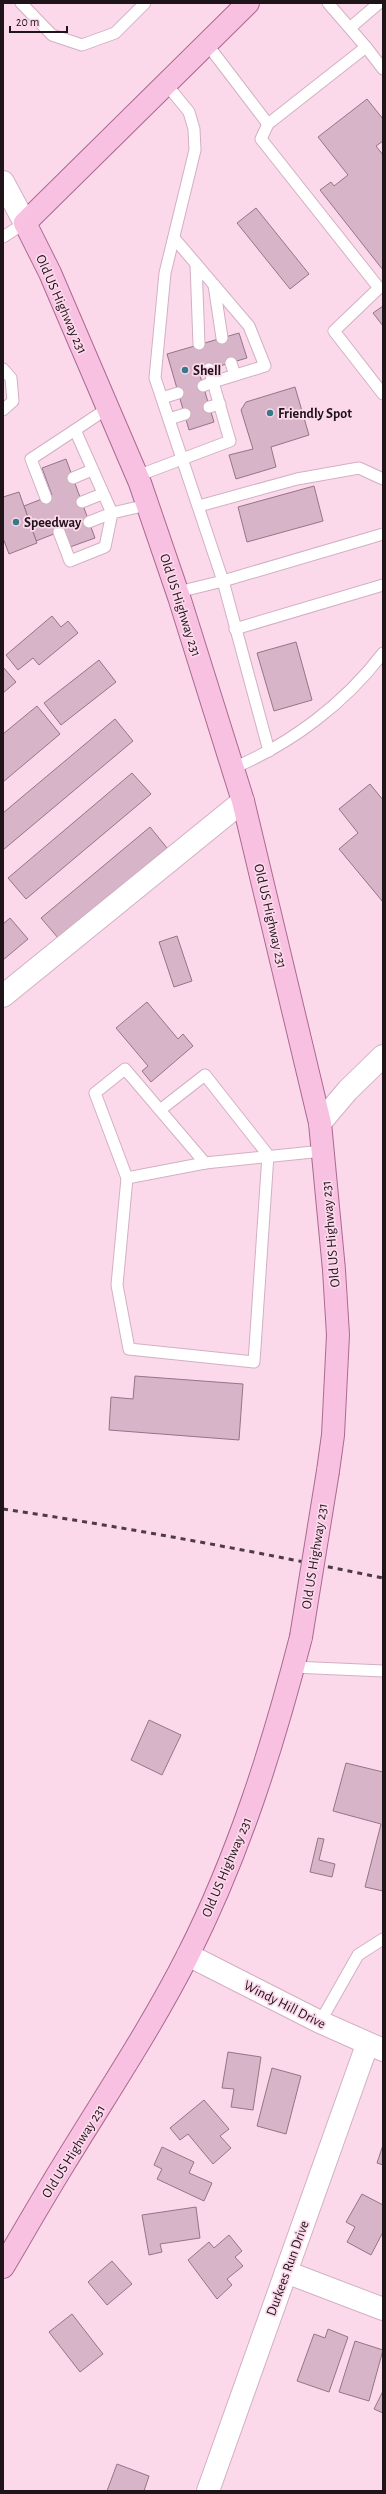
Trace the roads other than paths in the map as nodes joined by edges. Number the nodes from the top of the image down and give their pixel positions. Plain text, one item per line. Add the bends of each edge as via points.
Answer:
1 (21, 3) edge
2 (145, 3) edge
3 (248, 3) edge
4 (328, 3) edge
5 (379, 3) edge
6 (351, 27) junction
7 (207, 44) junction
8 (366, 47) junction
9 (383, 69) edge
10 (167, 85) junction
11 (268, 124) junction
12 (3, 182) edge
13 (25, 223) junction
14 (3, 237) edge
15 (174, 238) junction
16 (196, 264) junction
17 (213, 284) junction
18 (222, 338) dead end
19 (199, 344) dead end
20 (231, 363) dead end
21 (3, 369) edge
22 (209, 369) dead end
23 (235, 375) junction
24 (208, 384) junction
25 (178, 393) dead end
26 (383, 394) edge
27 (162, 398) junction
28 (108, 408) junction
29 (3, 410) edge
30 (185, 414) dead end
31 (169, 419) junction
32 (75, 430) junction
33 (184, 459) junction
34 (92, 470) junction
35 (137, 476) junction
36 (73, 478) dead end
37 (383, 479) edge
38 (46, 491) dead end
39 (102, 494) junction
40 (82, 502) dead end
41 (147, 505) junction
42 (199, 506) junction
43 (112, 513) junction
44 (89, 522) dead end
45 (61, 533) dead end
46 (383, 534) edge
47 (223, 581) junction
48 (383, 585) edge
49 (178, 592) junction
50 (235, 629) junction
51 (383, 653) edge
52 (269, 751) junction
53 (233, 768) junction
54 (243, 802) junction
55 (3, 996) edge
56 (383, 1056) edge
57 (160, 1110) junction
58 (320, 1123) junction
59 (323, 1151) junction
60 (268, 1155) junction
61 (205, 1163) junction
62 (127, 1178) junction
63 (293, 1667) junction
64 (383, 1671) edge
65 (383, 1938) edge
66 (188, 1955) junction
67 (320, 2022) junction
68 (375, 2048) edge
69 (3, 2267) edge
70 (286, 2272) junction
71 (383, 2309) edge
72 (208, 2491) edge

1 - 2 lane via 52,35 82,45 115,33
3 - 7 main road
4 - 6 lane
5 - 6 lane
6 - 8 lane
7 - 10 main road
7 - 11 lane
8 - 9 lane
8 - 11 lane
10 - 13 main road
10 - 15 lane via 189,112 194,129 195,150
11 - 26 lane via 261,139 379,288 334,331
12 - 13 street, Old US Highway 231
13 - 14 lane
13 - 28 main road, Old US Highway 231 via 50,273
15 - 16 lane
15 - 27 lane via 165,273 155,378
16 - 17 lane
16 - 19 lane
17 - 18 lane
17 - 23 lane via 249,326 265,366
20 - 23 lane
21 - 29 lane via 12,378 13,401
22 - 24 lane
23 - 24 lane
24 - 33 lane via 230,441
25 - 27 lane
27 - 31 lane
28 - 32 lane
28 - 35 main road, Old US Highway 231
30 - 31 lane
31 - 33 lane
32 - 34 lane
32 - 38 lane via 31,459
33 - 35 lane
33 - 42 lane
34 - 36 lane
34 - 39 lane
35 - 41 main road, Old US Highway 231
37 - 42 lane via 359,468 297,479
39 - 40 lane
39 - 43 lane
41 - 43 lane
41 - 49 main road, Old US Highway 231
42 - 47 lane
43 - 44 lane
43 - 45 lane via 105,547 70,560
46 - 47 lane
47 - 49 lane
47 - 50 lane
48 - 50 lane
49 - 53 main road, Old US Highway 231
50 - 52 lane
51 - 52 lane via 369,671 341,698 309,725
52 - 53 lane
53 - 54 main road, Old US Highway 231
54 - 55 street
54 - 58 main road, Old US Highway 231
56 - 58 street via 348,1090
57 - 60 lane via 205,1075
57 - 61 lane
57 - 62 lane via 125,1069 95,1093
58 - 59 main road, Old US Highway 231
59 - 60 lane
59 - 63 main road, Old US Highway 231, bridge via 338,1335 333,1435 301,1637
60 - 61 lane
60 - 62 lane via 254,1362 129,1349 117,1285
61 - 62 lane
63 - 64 lane
63 - 66 main road, Old US Highway 231 via 276,1733 252,1805
65 - 67 lane via 358,1955
66 - 67 street, Windy Hill Drive
66 - 69 main road, Old US Highway 231 via 127,2064 63,2164
67 - 68 street, Windy Hill Drive
68 - 70 street, Durkees Run Drive
70 - 71 street
70 - 72 street, Durkees Run Drive

